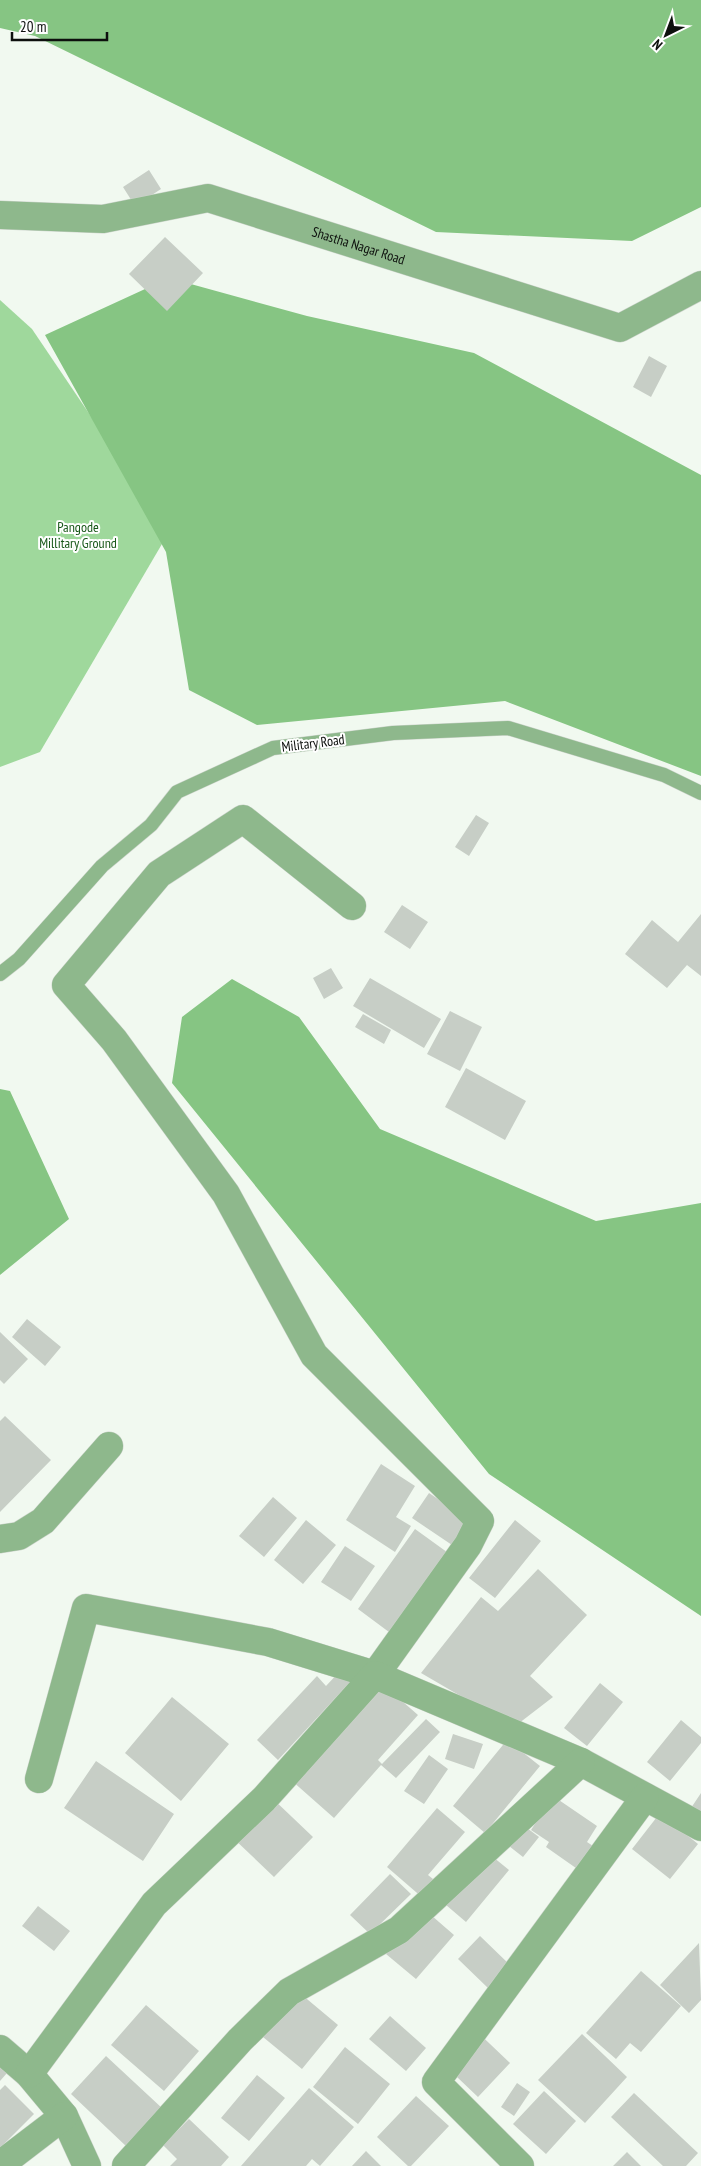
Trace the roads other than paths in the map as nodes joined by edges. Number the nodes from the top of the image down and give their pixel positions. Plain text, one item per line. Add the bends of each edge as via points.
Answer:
1 (0, 215) edge
2 (701, 285) edge
3 (701, 793) edge
4 (352, 906) dead end
5 (0, 974) edge
6 (109, 1446) dead end
7 (0, 1539) edge
8 (375, 1675) junction
9 (581, 1762) junction
10 (39, 1779) dead end
11 (645, 1798) junction
12 (701, 1827) edge
13 (0, 2049) edge
14 (29, 2074) junction
15 (64, 2116) junction
16 (0, 2165) edge
17 (87, 2166) edge
18 (126, 2166) edge
19 (520, 2166) edge

1 - 2 street, Shastha Nagar Road via 103,219 208,198 620,328
3 - 5 lane, Military Road via 664,775 508,728 393,733 273,748 177,792 150,825 102,866 20,959
4 - 8 street via 243,819 158,874 66,985 114,1040 226,1194 314,1355 480,1521 468,1545
6 - 7 street via 42,1521 19,1536
8 - 9 street
8 - 10 street via 268,1642 86,1608
8 - 14 street via 264,1799 154,1904
9 - 11 street
9 - 18 street via 399,1930 288,1992
11 - 12 street
11 - 19 street via 436,2082
13 - 14 street
14 - 15 street
15 - 16 street
15 - 17 street

